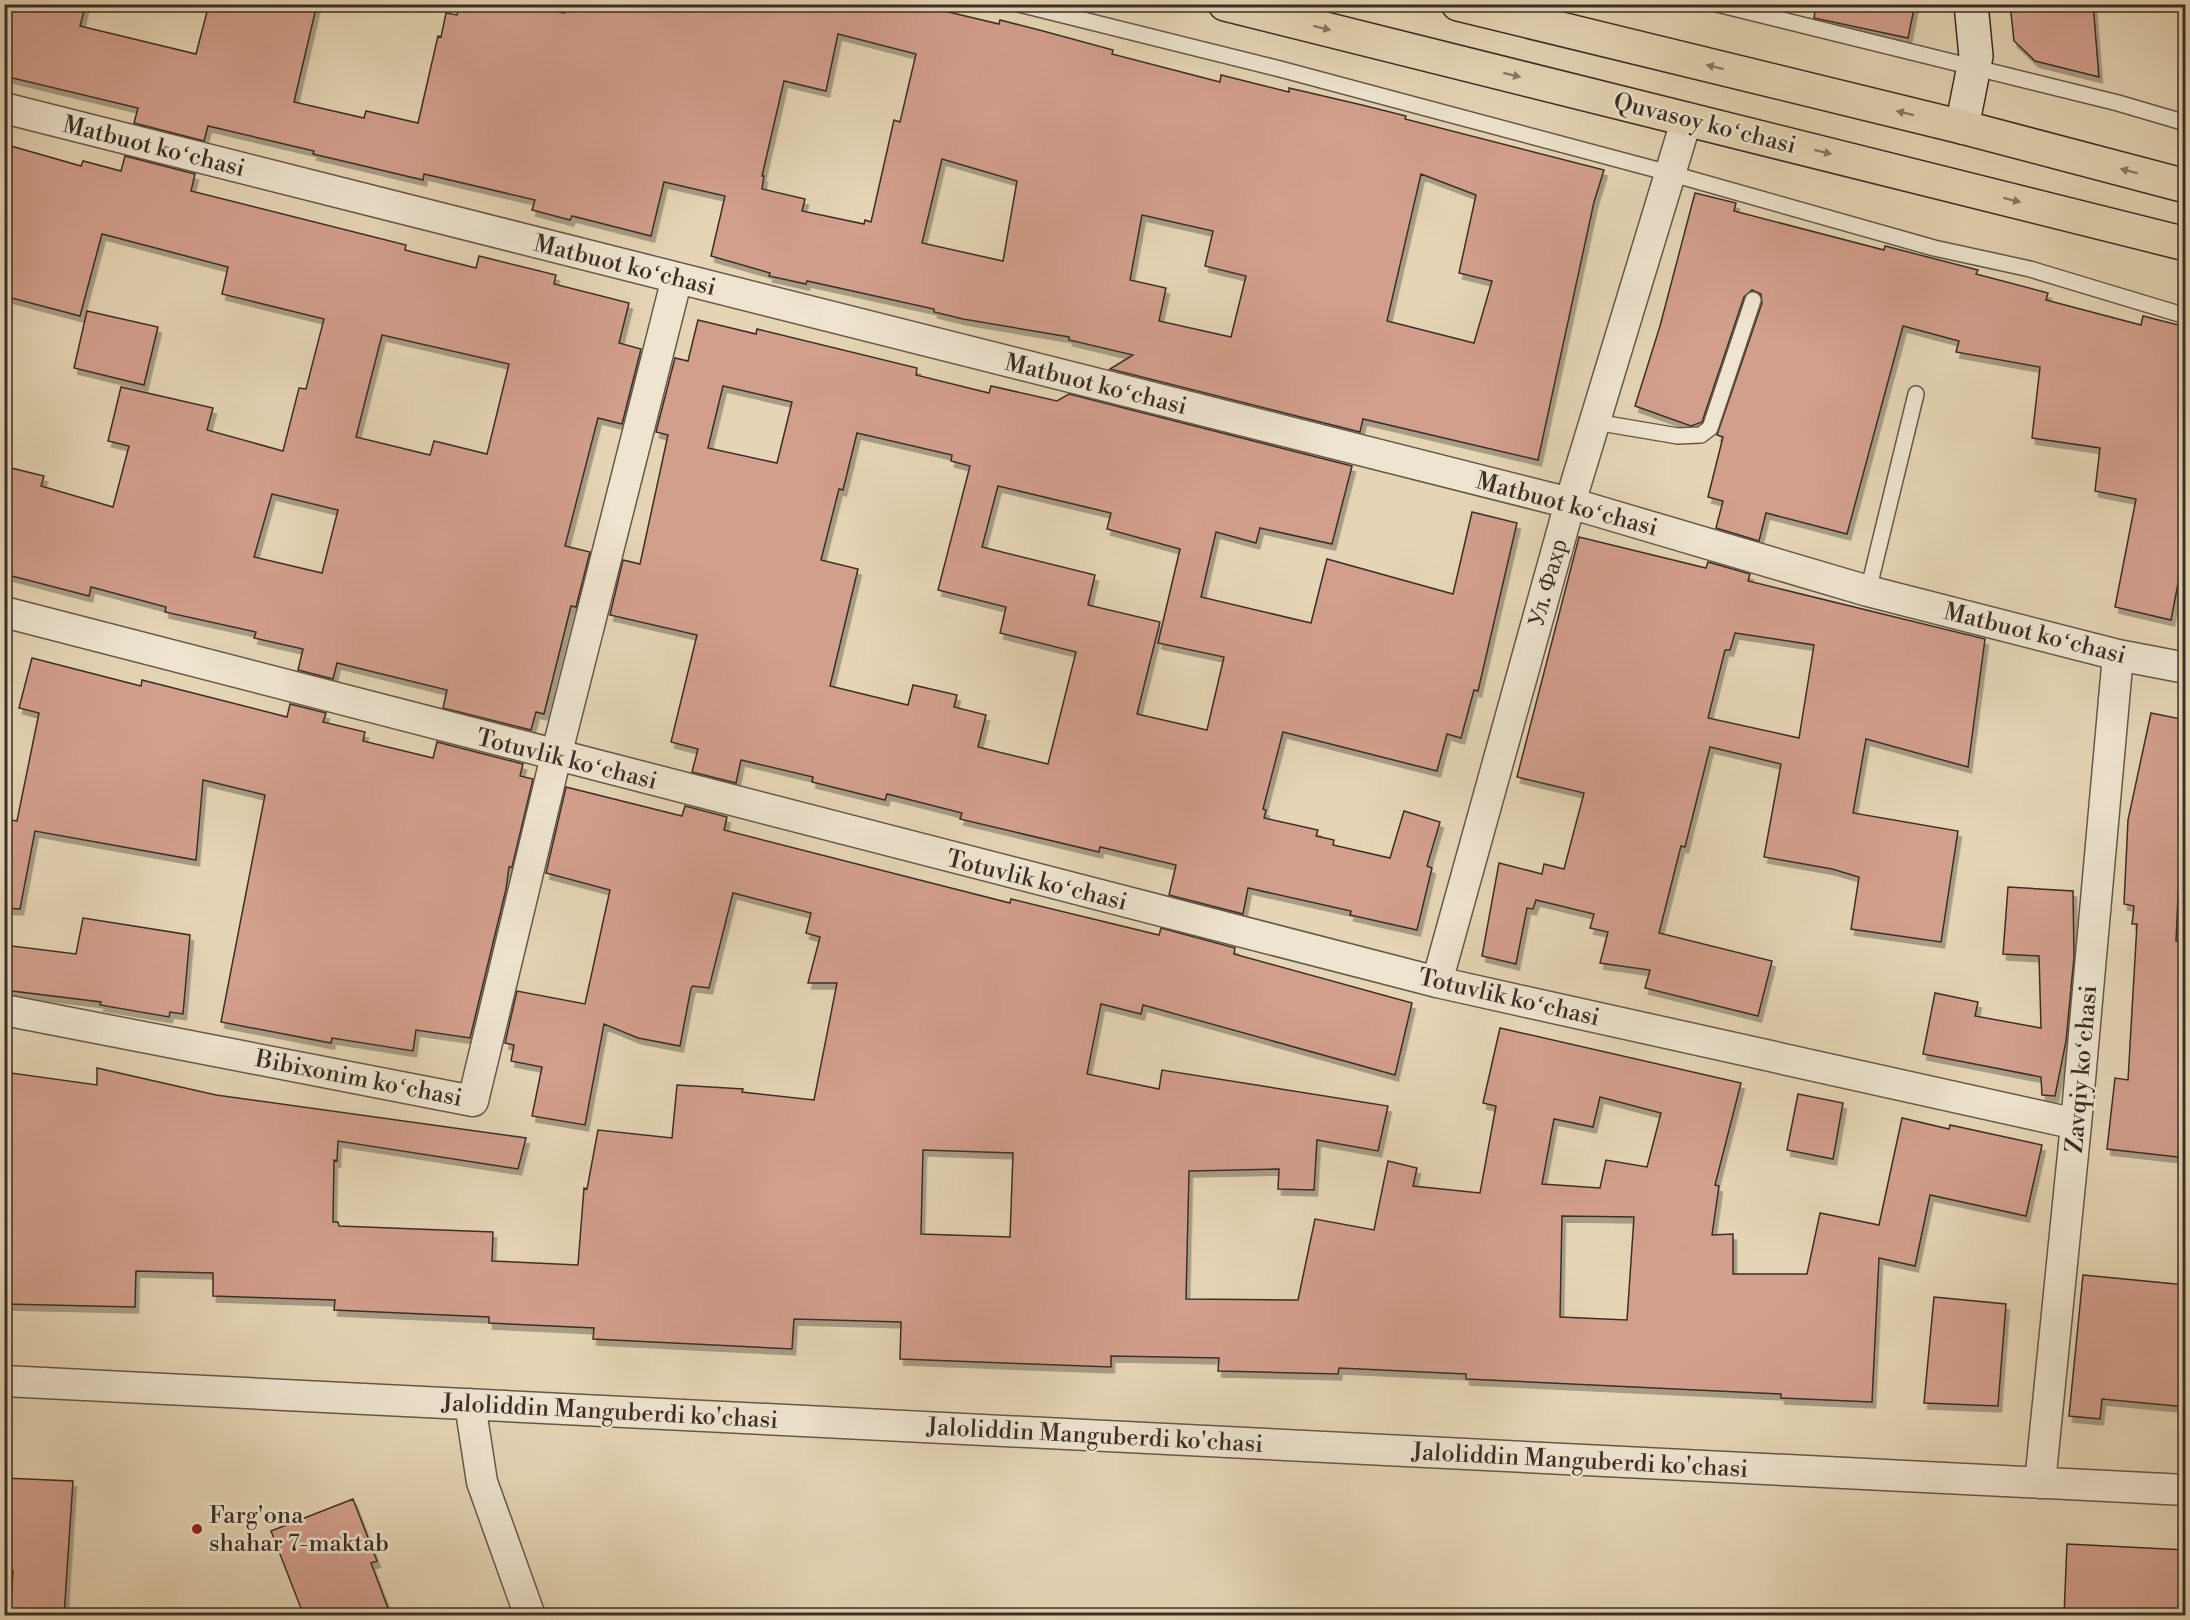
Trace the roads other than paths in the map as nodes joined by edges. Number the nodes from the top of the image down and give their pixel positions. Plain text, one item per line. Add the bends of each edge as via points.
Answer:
1 (1019, 4) edge
2 (1225, 4) edge
3 (1458, 4) edge
4 (1716, 4) edge
5 (1971, 4) edge
6 (1974, 67) junction
7 (4, 108) edge
8 (1687, 118) junction
9 (2186, 123) edge
10 (1962, 127) junction
11 (1670, 173) junction
12 (2186, 186) edge
13 (2186, 244) edge
14 (676, 278) junction
15 (1753, 300) dead end
16 (2186, 316) edge
17 (1916, 394) dead end
18 (1595, 422) junction
19 (1570, 502) junction
20 (1868, 591) junction
21 (4, 612) edge
22 (2118, 655) junction
23 (2186, 668) edge
24 (556, 756) junction
25 (1437, 982) junction
26 (4, 1010) edge
27 (2076, 1124) junction
28 (4, 1381) edge
29 (470, 1404) junction
30 (2040, 1483) junction
31 (2186, 1490) edge
32 (530, 1616) edge

1 - 11 lane
2 -> 8 main road, Quvasoy koʻchasi
10 -> 3 main road
4 - 6 lane
5 - 6 street
6 - 9 lane
6 - 10 street
7 - 14 street, Matbuot koʻchasi
8 - 11 street, Ул. Фахр
8 -> 13 main road, Quvasoy koʻchasi
12 -> 10 main road
11 - 16 lane via 1934,248 2030,269
11 - 18 street, Ул. Фахр
14 - 19 street, Matbuot koʻchasi
14 - 24 street
15 - 18 lane via 1710,428 1701,435 1678,436
17 - 20 lane
18 - 19 street, Ул. Фахр
19 - 20 street, Matbuot koʻchasi
19 - 25 street, Ул. Фахр
20 - 22 street, Matbuot koʻchasi
21 - 24 street, Totuvlik koʻchasi
22 - 23 street, Matbuot koʻchasi
22 - 27 street, Zavqiy koʻchasi
24 - 25 street, Totuvlik koʻchasi
24 - 26 street, Bibixonim koʻchasi via 473,1101
25 - 27 street, Totuvlik koʻchasi
27 - 30 street, Zavqiy koʻchasi
28 - 29 street, Jaloliddin Manguberdi ko'chasi
29 - 30 street, Jaloliddin Manguberdi ko'chasi
29 - 32 street via 482,1482
30 - 31 street, Jaloliddin Manguberdi ko'chasi

